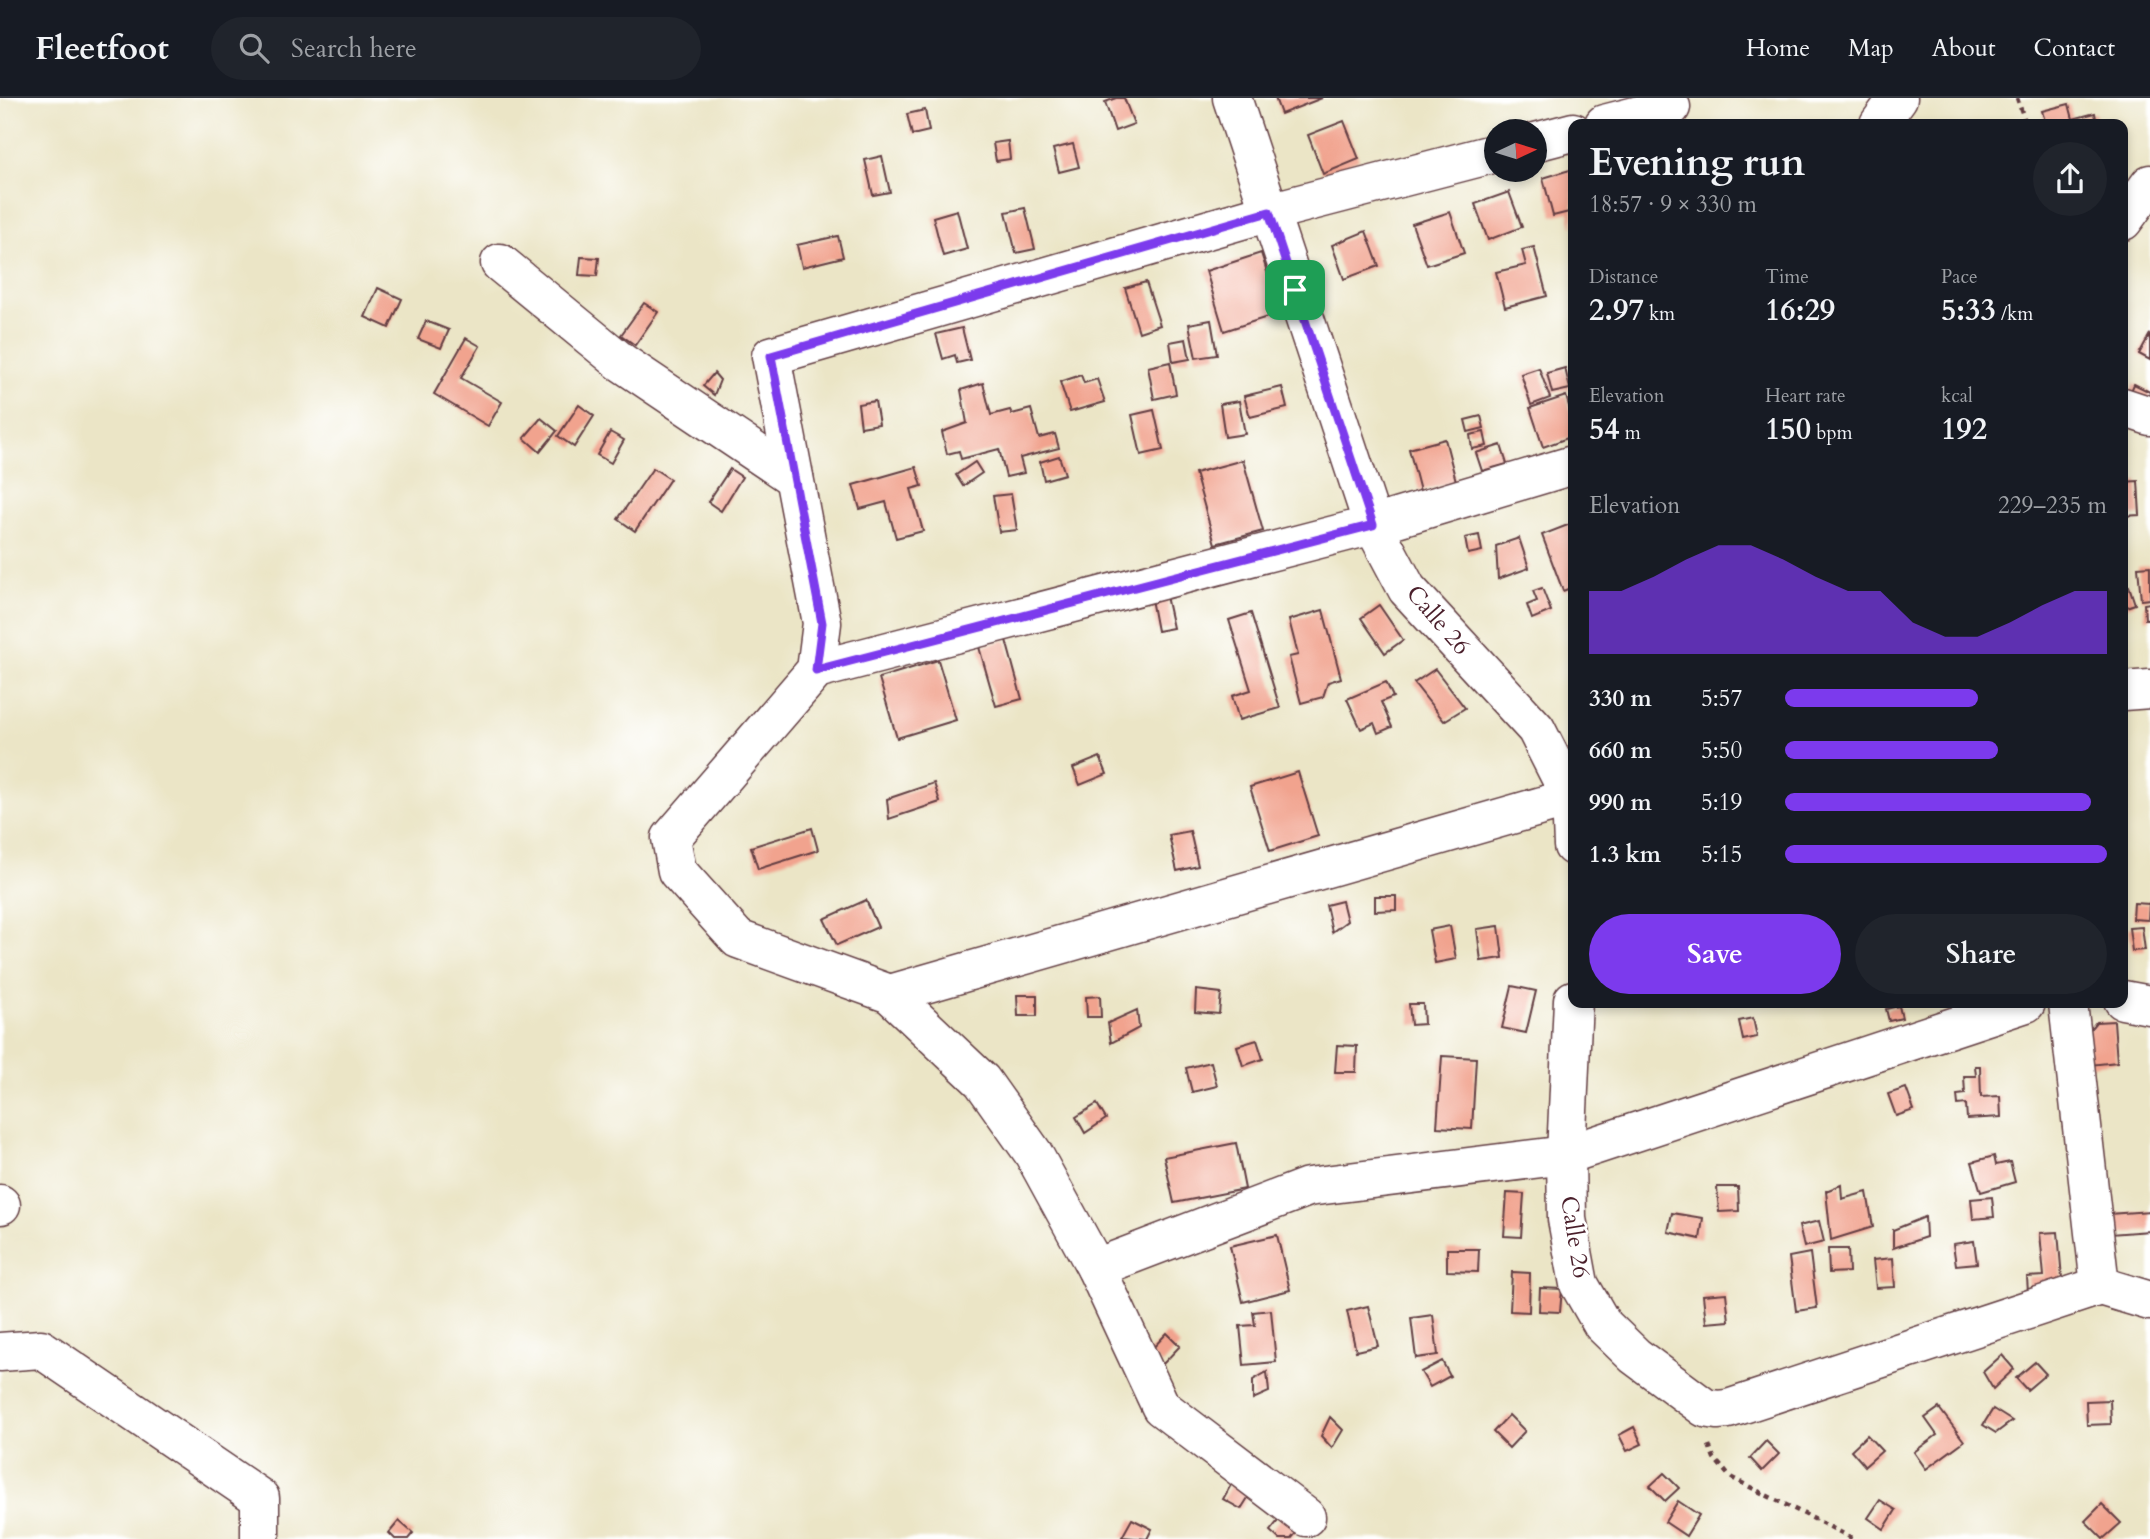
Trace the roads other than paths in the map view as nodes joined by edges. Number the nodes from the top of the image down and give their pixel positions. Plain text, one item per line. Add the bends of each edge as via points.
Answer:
1 (1232, 98) edge
2 (1898, 98) edge
3 (1675, 110) edge
4 (1629, 119) edge
5 (1883, 119) edge
6 (1568, 133) edge
7 (1547, 139) edge
8 (1484, 156) edge
9 (2150, 184) edge
10 (1269, 212) junction
11 (2128, 214) edge
12 (500, 263) dead end
13 (2128, 409) edge
14 (2150, 416) edge
15 (1568, 466) edge
16 (794, 478) junction
17 (1373, 525) junction
18 (816, 670) junction
19 (2150, 689) edge
20 (2128, 691) edge
21 (1568, 789) edge
22 (1568, 798) edge
23 (890, 994) junction
24 (2128, 1001) edge
25 (2150, 1004) edge
26 (1573, 1008) edge
27 (2011, 1008) edge
28 (2069, 1008) edge
29 (1566, 1154) junction
30 (1096, 1268) junction
31 (2101, 1286) junction
32 (2150, 1301) edge
33 (0, 1352) edge
34 (1306, 1517) dead end
35 (260, 1539) edge

1 - 10 street, Calle 26
2 - 5 street
3 - 4 street
6 - 7 street
8 - 10 street
9 - 11 street
10 - 16 street via 771,356
10 - 17 street, Calle 26
12 - 16 street via 621,362
13 - 14 street
15 - 17 street
16 - 18 street via 822,623
17 - 18 street
17 - 21 street, Calle 26 via 1407,589 1536,729
18 - 23 street via 671,838 677,871 738,939
19 - 20 street
22 - 23 street
23 - 30 street via 982,1080 1033,1153
24 - 25 street
26 - 29 street, Calle 26
27 - 29 street
28 - 31 street
29 - 30 street via 1308,1187
29 - 31 street, Calle 26 via 1567,1220 1579,1284 1602,1324 1635,1356 1705,1408 1728,1409
30 - 34 street via 1161,1407
31 - 32 street
33 - 35 street via 41,1349 260,1498

